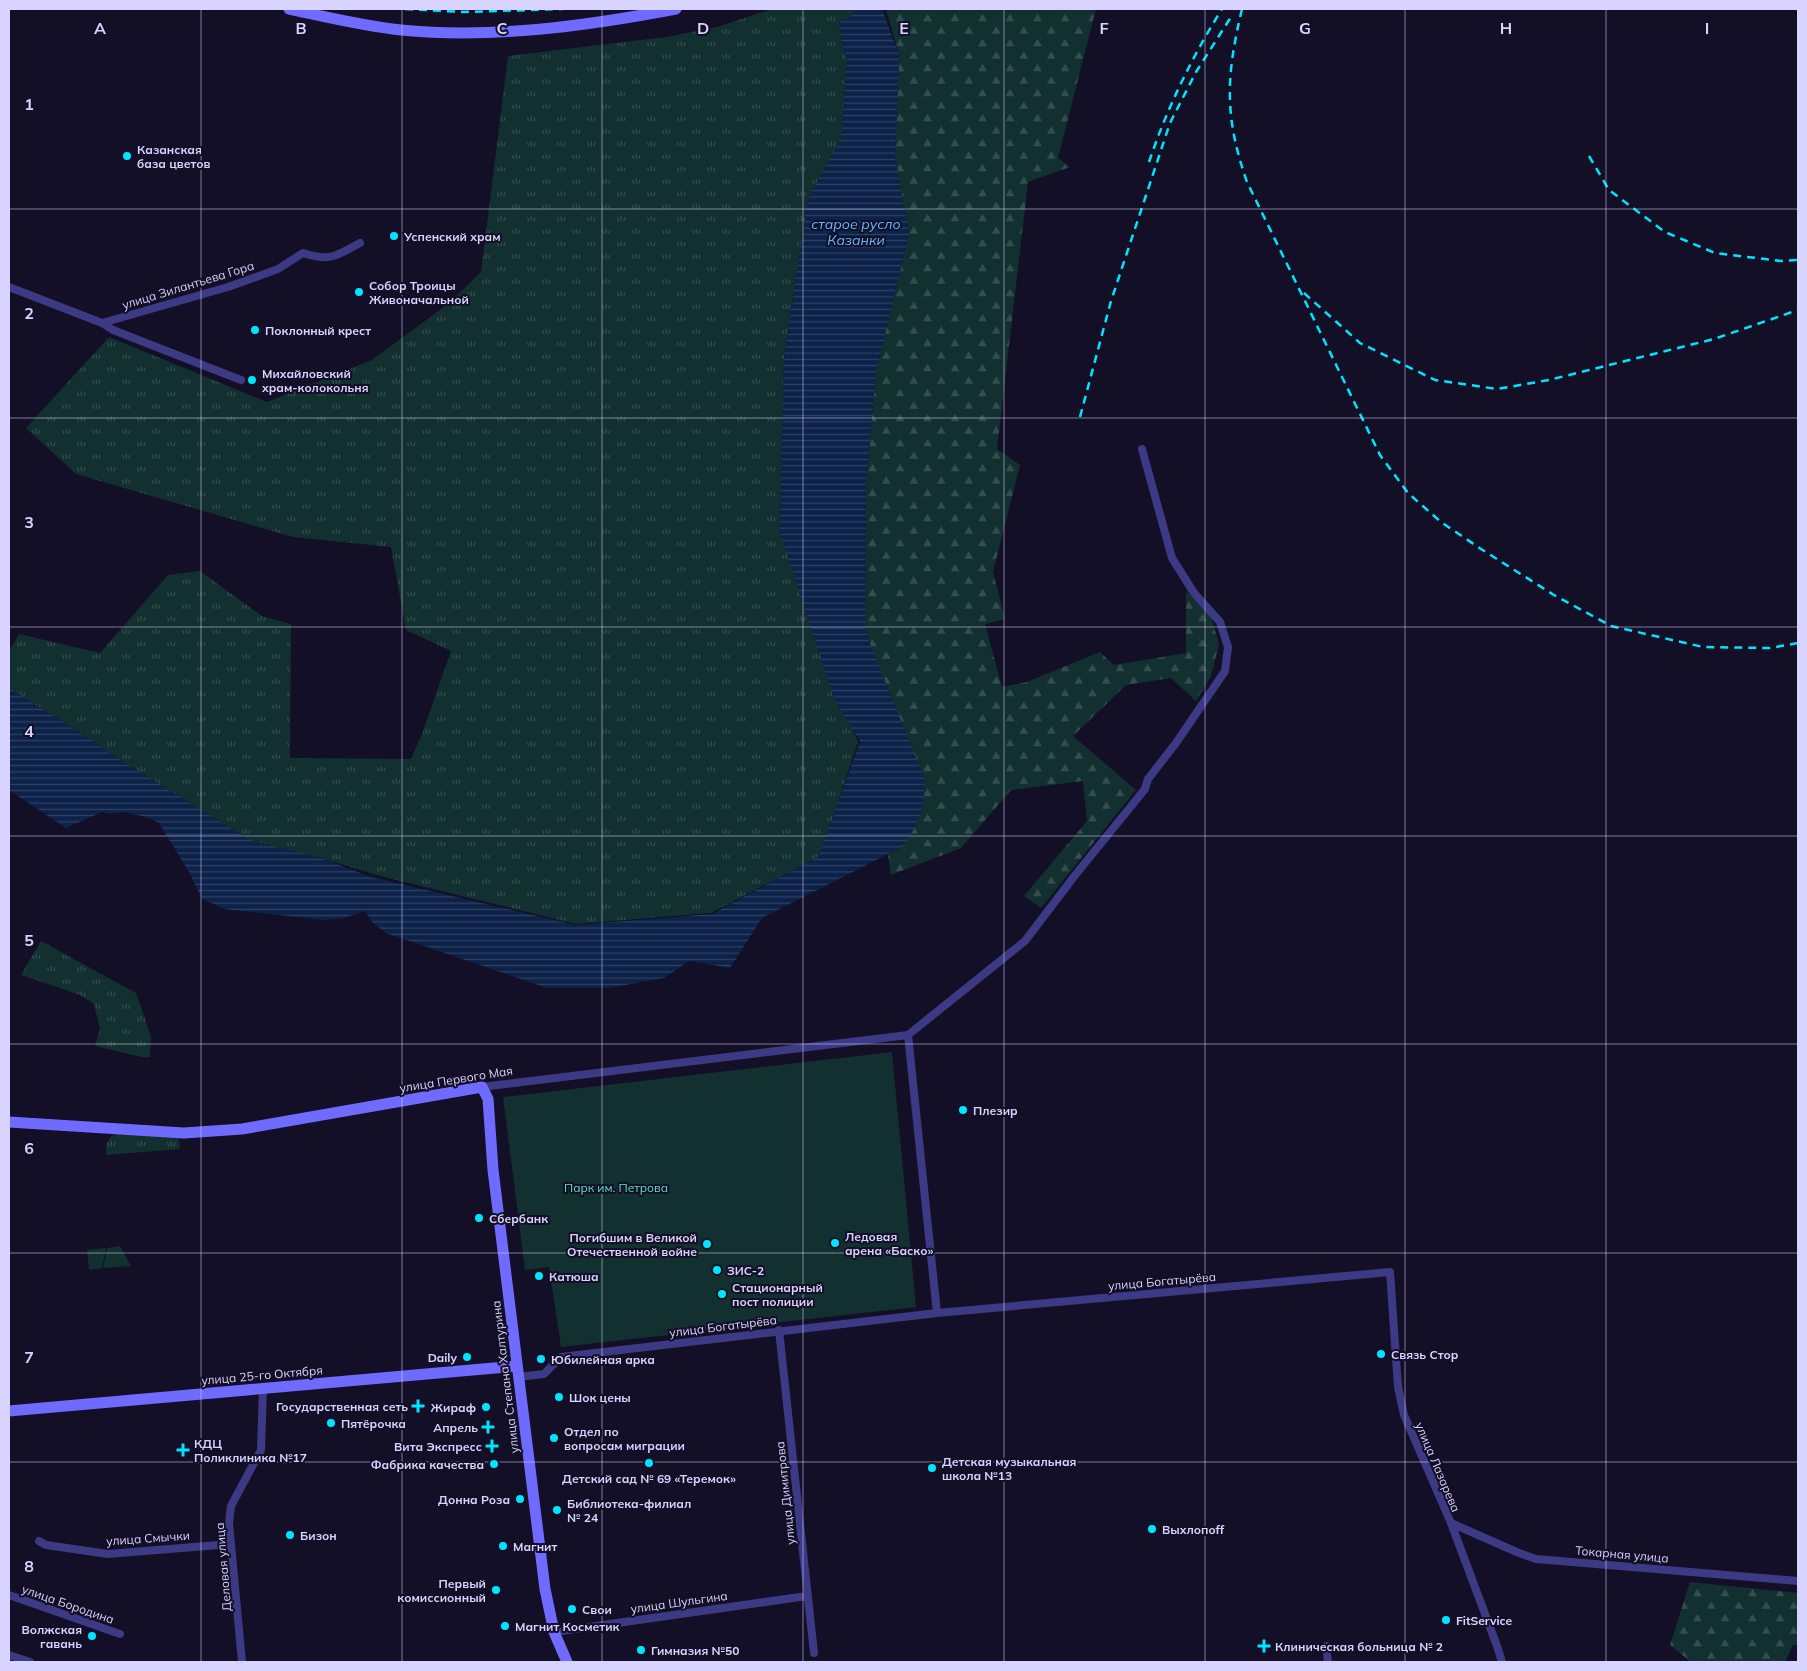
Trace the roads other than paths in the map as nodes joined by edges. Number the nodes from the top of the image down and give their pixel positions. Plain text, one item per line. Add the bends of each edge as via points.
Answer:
1 (289, 9) edge
2 (676, 9) edge
3 (360, 243) dead end
4 (9, 287) edge
5 (102, 323) junction
6 (241, 380) dead end
7 (1142, 449) dead end
8 (908, 1035) junction
9 (482, 1087) junction
10 (9, 1122) edge
11 (1390, 1272) joint
12 (937, 1313) junction
13 (779, 1330) junction
14 (518, 1371) junction
15 (262, 1388) junction
16 (9, 1411) edge
17 (1451, 1523) junction
18 (38, 1542) dead end
19 (231, 1544) junction
20 (1798, 1581) edge
21 (9, 1595) edge
22 (807, 1596) junction
23 (554, 1632) junction
24 (120, 1634) dead end
25 (1326, 1646) dead end
26 (814, 1653) dead end
27 (9, 1655) edge
28 (30, 1662) edge
29 (242, 1662) edge
30 (567, 1662) edge
31 (1328, 1662) edge
32 (1502, 1662) edge

1 - 2 street via 365,26 444,32 545,29
3 - 5 street, улица Зилантьева Гора via 332,258 318,258 303,252 278,269 228,287
4 - 5 street
5 - 6 street
7 - 8 street via 1172,558 1194,593 1220,622 1228,647 1226,671 1148,779 1145,789 1025,941
8 - 9 street, улица Первого Мая
8 - 12 street
9 - 10 street, улица Первого Мая via 242,1129 184,1134
9 - 14 street, улица Степана Халтурина via 488,1100 493,1170
11 - 12 street, улица Богатырёва
11 - 17 street, улица Лазарева via 1398,1387 1404,1415
12 - 13 street, улица Богатырёва
13 - 14 street, улица Богатырёва via 560,1357 544,1374
13 - 22 street, улица Димитрова
14 - 15 street, улица 25-го Октября
14 - 23 street, улица Степана Халтурина via 545,1589
15 - 16 street, улица 25-го Октября
15 - 19 street, Деловая улица via 261,1450 230,1506
17 - 20 street, Токарная улица via 1536,1559
17 - 32 street, улица Лазарева
18 - 19 street, улица Смычки via 108,1554
19 - 29 street, Деловая улица
21 - 24 street, улица Бородина
22 - 23 street, улица Шульгина
22 - 26 street, улица Димитрова
23 - 30 street, улица Степана Халтурина
25 - 31 street
27 - 28 street

